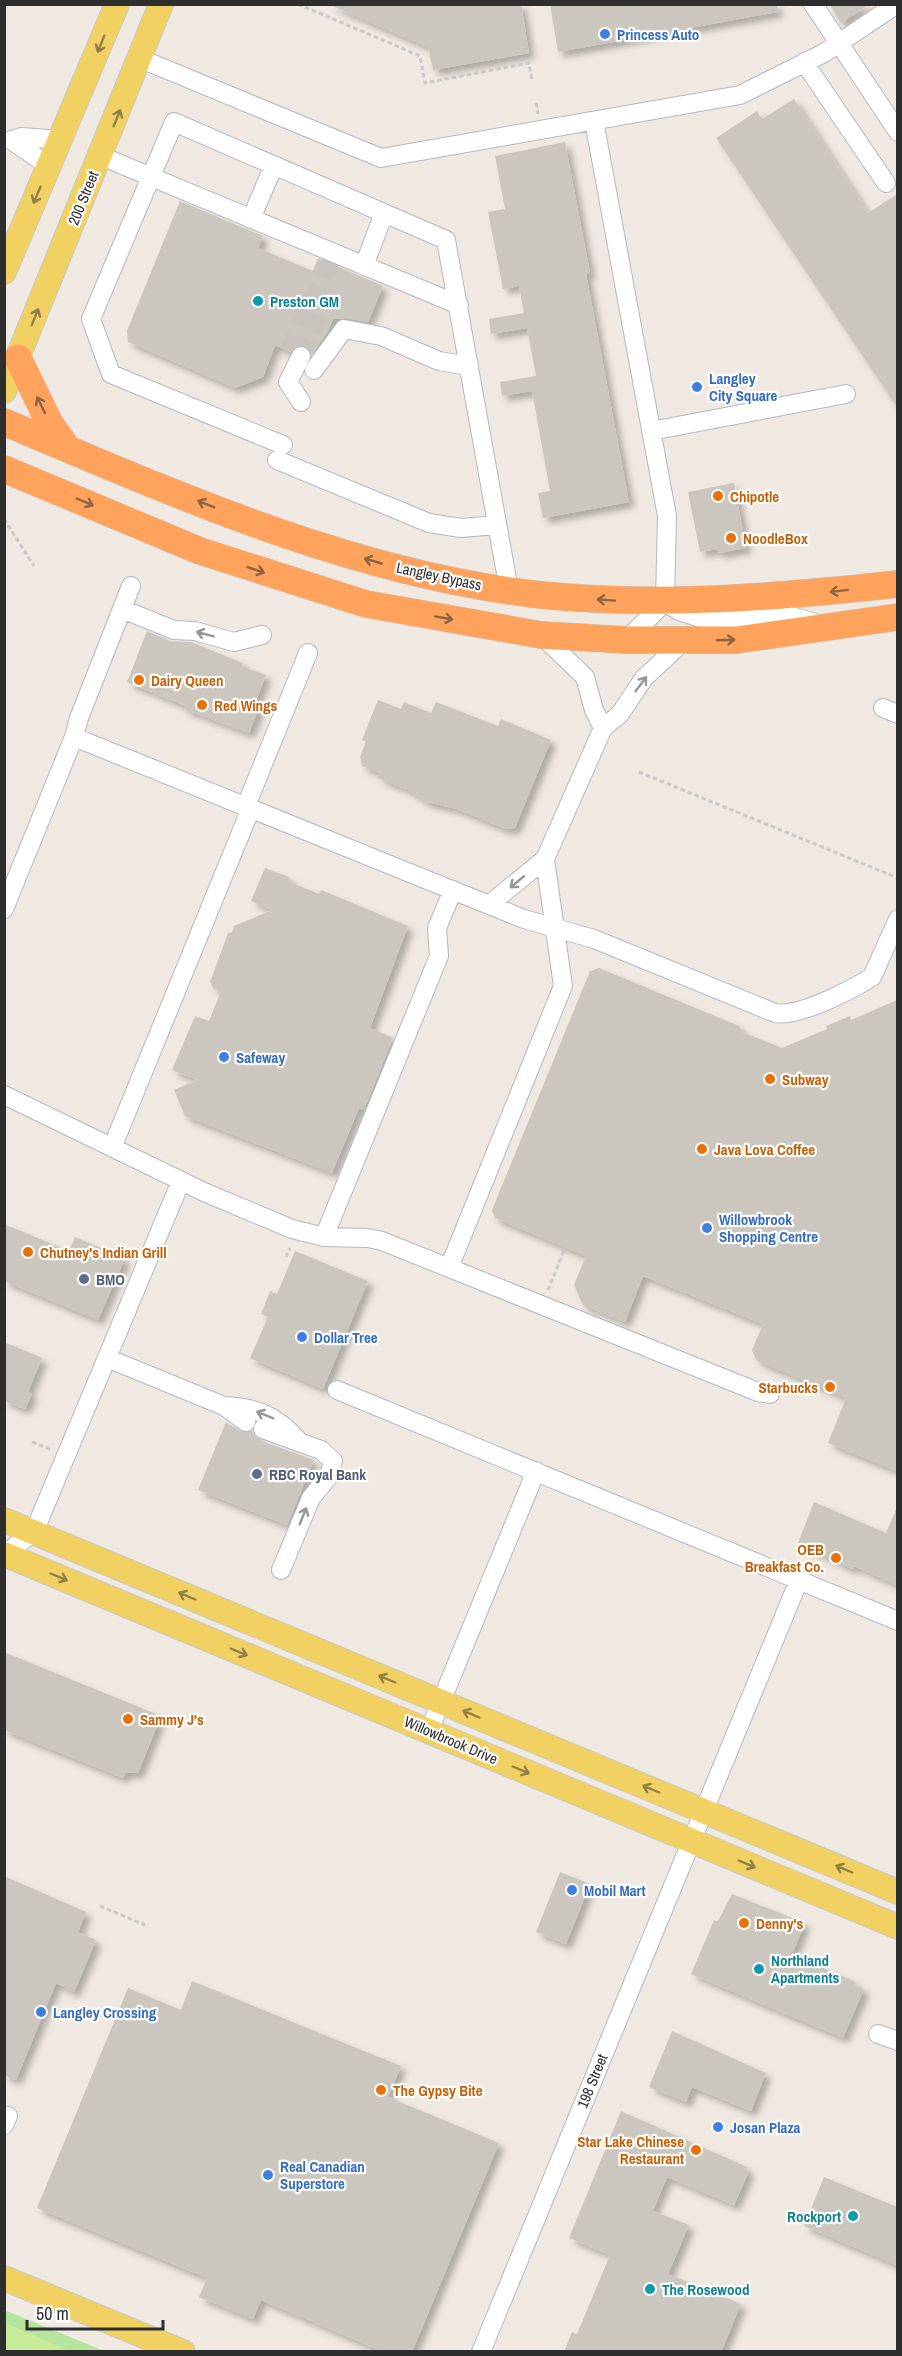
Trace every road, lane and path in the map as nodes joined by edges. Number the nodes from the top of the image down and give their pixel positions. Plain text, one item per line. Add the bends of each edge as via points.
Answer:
1 (117, 4) edge
2 (161, 4) edge
3 (298, 4) edge
4 (813, 4) edge
5 (897, 4) edge
6 (838, 43) junction
7 (141, 59) junction
8 (804, 62) junction
9 (532, 81) dead end
10 (594, 121) junction
11 (897, 132) edge
12 (61, 140) junction
13 (101, 156) junction
14 (274, 165) junction
15 (49, 166) junction
16 (151, 177) junction
17 (886, 183) dead end
18 (384, 213) junction
19 (251, 219) junction
20 (364, 266) junction
21 (4, 272) edge
22 (459, 305) junction
23 (295, 353) tunnel mouth
24 (18, 358) junction
25 (469, 366) junction
26 (314, 370) dead end
27 (4, 391) edge
28 (846, 394) dead end
29 (301, 402) dead end
30 (4, 422) edge
31 (651, 431) junction
32 (68, 449) junction
33 (4, 469) edge
34 (31, 480) junction
35 (4, 491) edge
36 (4, 519) edge
37 (498, 525) junction
38 (34, 566) dead end
39 (897, 584) edge
40 (131, 586) dead end
41 (509, 590) junction
42 (665, 602) junction
43 (122, 609) junction
44 (897, 617) edge
45 (826, 626) junction
46 (542, 634) junction
47 (262, 636) dead end
48 (626, 640) junction
49 (684, 642) junction
50 (308, 653) dead end
51 (603, 728) junction
52 (74, 737) junction
53 (639, 772) dead end
54 (248, 807) junction
55 (545, 859) junction
56 (897, 878) edge
57 (453, 890) junction
58 (490, 904) junction
59 (4, 909) edge
60 (897, 919) edge
61 (555, 928) junction
62 (4, 1095) edge
63 (112, 1148) junction
64 (181, 1181) junction
65 (324, 1237) junction
66 (292, 1244) dead end
67 (565, 1248) dead end
68 (286, 1257) dead end
69 (449, 1268) junction
70 (554, 1276) dead end
71 (106, 1358) junction
72 (337, 1390) dead end
73 (770, 1394) dead end
74 (224, 1406) junction
75 (246, 1422) dead end
76 (263, 1429) dead end
77 (298, 1440) junction
78 (32, 1442) dead end
79 (46, 1448) dead end
80 (536, 1471) junction
81 (4, 1520) edge
82 (34, 1532) junction
83 (5, 1554) edge
84 (281, 1570) dead end
85 (799, 1580) junction
86 (897, 1621) edge
87 (441, 1701) junction
88 (429, 1731) junction
89 (705, 1812) junction
90 (693, 1841) junction
91 (897, 1892) edge
92 (100, 1906) dead end
93 (145, 1925) dead end
94 (897, 1927) edge
95 (878, 2034) dead end
96 (897, 2041) edge
97 (4, 2278) edge
98 (183, 2352) edge
99 (481, 2352) edge

1 -> 12 main road
2 - 7 main road, 200 Street
3 - 9 path via 420,56 425,82 529,63
4 - 6 street
5 - 6 street
6 - 8 street
6 - 11 street
7 - 10 street via 381,158
13 -> 7 main road, 200 Street
8 - 10 street via 740,95
8 - 17 street
10 - 31 street
12 - 15 main road
12 - 15 street via 11,140
13 - 16 street
24 -> 13 main road, 200 Street
14 - 16 street via 174,122
14 - 18 street
14 - 19 street
15 -> 21 main road
16 - 19 street
16 - 37 street via 91,319 111,374 429,524 461,528
18 - 20 street
18 - 22 street via 446,240
19 - 20 street via 338,259
20 - 22 street
22 - 25 street
23 - 29 street via 288,382
24 - 27 main road, 200 Street
32 -> 24 highway via 50,424
25 - 26 street via 439,361 381,336 344,329
25 - 37 street
28 - 31 street
30 - 32 highway, Langley Bypass
31 - 42 street via 667,516
41 -> 32 highway, Langley Bypass via 376,563 300,539
33 - 34 highway
34 - 35 highway
34 -> 46 highway via 200,551 366,604
36 - 38 path
37 - 41 street
39 -> 42 highway, Langley Bypass via 796,596
40 - 43 street
42 -> 41 highway, Langley Bypass
42 - 45 street via 710,621 791,616
42 - 48 street
47 -> 43 street via 234,642 174,630
43 - 52 street
44 - 45 highway
49 -> 45 highway via 736,640
46 - 48 highway
46 - 51 street via 585,677
48 - 49 highway
51 -> 49 street via 620,714 644,678
50 - 54 street
51 - 55 street
52 - 54 street
52 - 59 street
53 - 56 path
54 - 57 street
54 - 63 street
55 -> 58 street
55 - 61 street
57 - 58 street
57 - 65 street via 437,928 439,956
58 - 61 street
60 - 61 street via 872,977 787,1015 760,1008 594,939
61 - 69 street via 563,986 558,1003
62 - 63 street
63 - 64 street
64 - 65 street via 292,1229
64 - 71 street
65 - 69 street via 382,1241
66 - 68 path
67 - 70 path
69 - 73 street
71 - 74 street
71 - 82 street
72 - 80 street
74 - 75 street
77 -> 74 street via 281,1421 246,1407
76 - 77 street
84 -> 77 street via 311,1498 333,1468 329,1455
78 - 79 path
80 - 85 street
80 - 87 street
81 - 82 main road, Willowbrook Drive
82 - 83 street
87 -> 82 main road, Willowbrook Drive
83 -> 88 main road, Willowbrook Drive
85 - 86 street
85 - 89 street, 198 Street
87 - 88 street
89 -> 87 main road, Willowbrook Drive
88 -> 90 main road, Willowbrook Drive
89 - 90 street, 198 Street
91 -> 89 main road, Willowbrook Drive
90 -> 94 main road, Willowbrook Drive
90 - 99 street, 198 Street
92 - 93 path
95 - 96 street
97 - 98 main road

